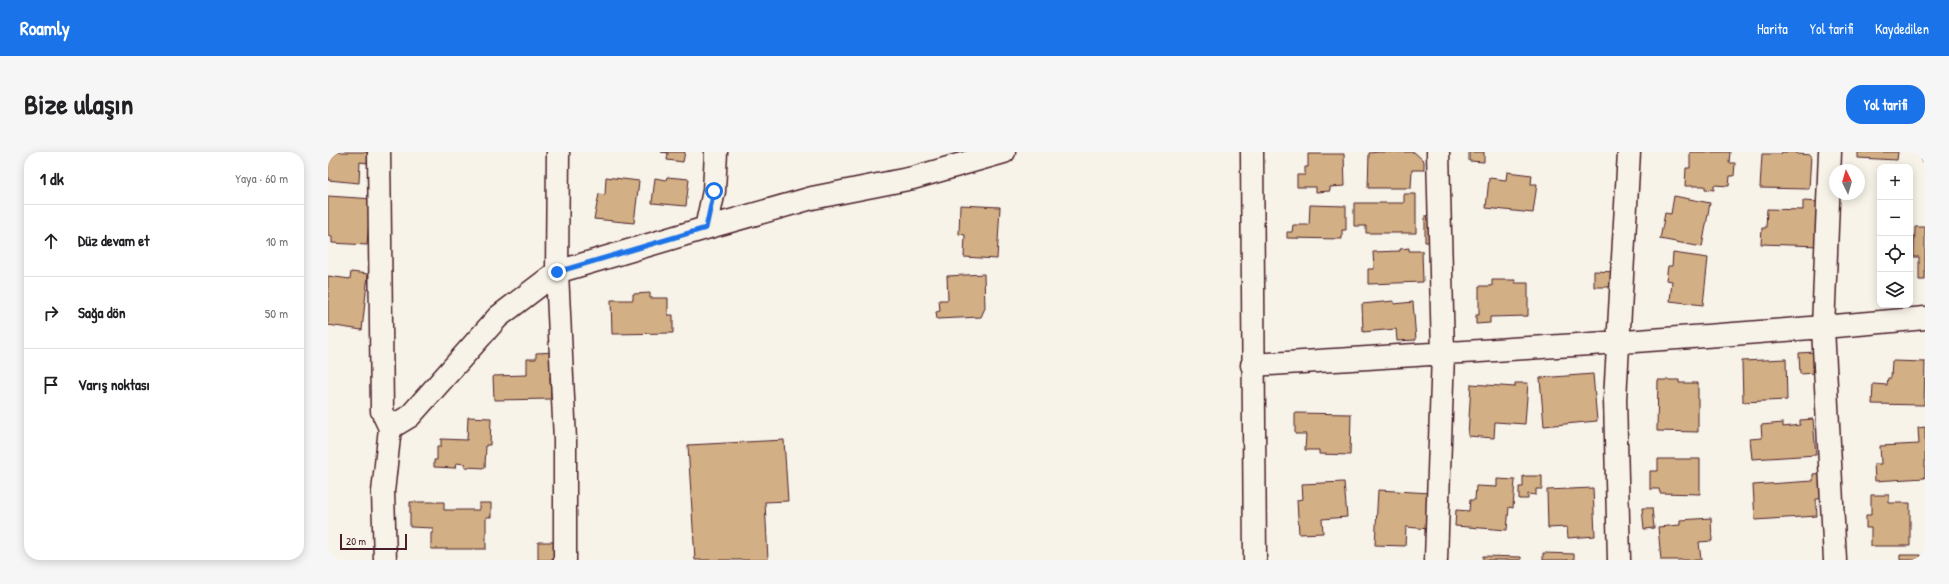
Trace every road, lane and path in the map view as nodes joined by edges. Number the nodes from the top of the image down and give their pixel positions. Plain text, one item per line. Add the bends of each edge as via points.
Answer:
1 (379, 152) edge
2 (558, 152) edge
3 (716, 152) edge
4 (1004, 152) edge
5 (1252, 152) edge
6 (1438, 152) edge
7 (1629, 152) edge
8 (1830, 152) edge
9 (706, 228) junction
10 (557, 272) junction
11 (1925, 318) edge
12 (1823, 328) junction
13 (1618, 343) junction
14 (1443, 353) junction
15 (1252, 365) junction
16 (390, 428) junction
17 (385, 560) edge
18 (565, 560) edge
19 (1255, 560) edge
20 (1436, 560) edge
21 (1619, 560) edge
22 (1835, 560) edge

1 - 16 street via 382,411
2 - 10 street
3 - 9 street via 714,191
4 - 9 street via 913,178 812,198
5 - 15 street
6 - 14 street
7 - 13 street
8 - 12 street
9 - 10 street
10 - 16 street via 498,317 410,416
10 - 18 street via 565,440
11 - 12 street
12 - 13 street
12 - 22 street
13 - 14 street
13 - 21 street via 1615,399
14 - 15 street
14 - 20 street
15 - 19 street
16 - 17 street via 383,492

